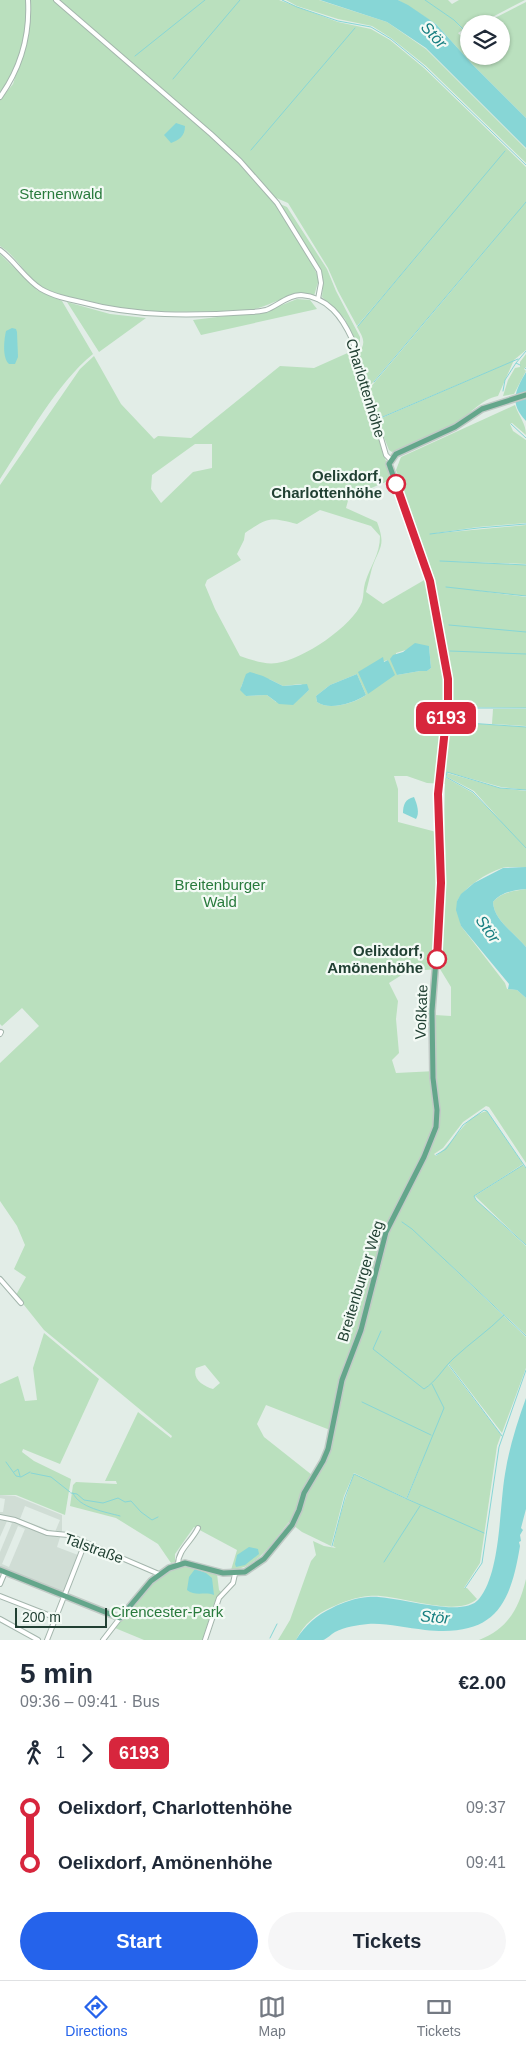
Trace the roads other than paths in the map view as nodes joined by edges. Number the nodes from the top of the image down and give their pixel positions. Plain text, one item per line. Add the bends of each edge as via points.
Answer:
1 (28, 0) edge
2 (56, 0) edge
3 (0, 98) edge
4 (0, 250) edge
5 (317, 299) junction
6 (526, 395) edge
7 (391, 460) junction
8 (437, 1122) joint
9 (0, 1279) edge
10 (21, 1303) dead end
11 (0, 1517) edge
12 (198, 1528) dead end
13 (86, 1543) junction
14 (178, 1564) junction
15 (2, 1571) edge
16 (160, 1574) junction
17 (235, 1574) junction
18 (0, 1584) edge
19 (0, 1596) edge
20 (64, 1596) junction
21 (56, 1618) junction
22 (120, 1618) junction
23 (0, 1619) edge
24 (38, 1640) edge
25 (47, 1640) edge
26 (103, 1640) edge
27 (205, 1640) edge

1 - 3 street via 24,44 11,82
2 - 5 street via 211,134 254,177 276,203 319,271 321,283
4 - 5 street via 48,293 97,307 164,315 251,312 266,310 294,296
5 - 7 street, Charlottenhöhe via 329,305 348,330 386,454
6 - 7 main road via 482,409 455,427 396,454
7 - 8 main road, Voßkate via 391,473 430,581 448,679 439,786 441,895 432,1011
8 - 17 main road, Breitenburger Weg via 424,1157 383,1242 361,1330 342,1380 326,1455 284,1535 258,1564
9 - 10 street
11 - 13 street, Talstraße
12 - 14 street via 178,1557
13 - 16 street, Talstraße
13 - 20 street
14 - 16 main road
14 - 17 main road
15 - 18 street
15 - 20 main road
16 - 22 main road
17 - 27 street via 233,1583 219,1598
19 - 21 street
20 - 21 street
20 - 22 main road
21 - 25 street
22 - 26 street
23 - 24 street

